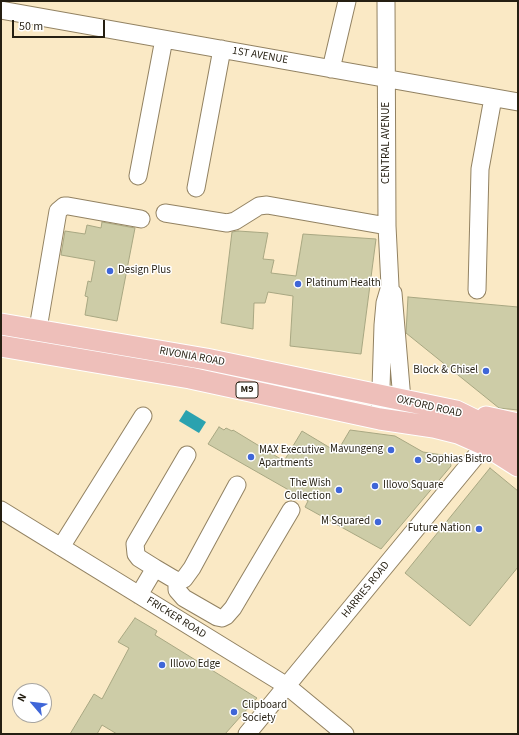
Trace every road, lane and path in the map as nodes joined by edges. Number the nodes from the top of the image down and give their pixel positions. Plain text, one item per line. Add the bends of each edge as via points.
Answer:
1 (347, 1) edge
2 (386, 1) edge
3 (1, 10) edge
4 (164, 39) junction
5 (222, 50) junction
6 (331, 69) junction
7 (387, 79) junction
8 (493, 98) junction
9 (518, 102) edge
10 (138, 176) dead end
11 (196, 188) dead end
12 (165, 212) dead end
13 (141, 219) dead end
14 (387, 226) junction
15 (390, 286) junction
16 (477, 290) dead end
17 (1, 324) edge
18 (37, 330) junction
19 (1, 346) edge
20 (34, 352) junction
21 (382, 396) junction
22 (402, 400) junction
23 (456, 411) junction
24 (143, 416) dead end
25 (389, 421) junction
26 (518, 424) edge
27 (518, 444) edge
28 (485, 445) junction
29 (187, 455) dead end
30 (518, 466) edge
31 (237, 485) dead end
32 (1, 510) edge
33 (291, 510) dead end
34 (61, 547) junction
35 (155, 568) junction
36 (177, 581) junction
37 (139, 595) junction
38 (287, 686) junction
39 (247, 734) edge
40 (345, 734) edge

1 - 6 street
2 - 7 street, CENTRAL AVENUE
3 - 4 street, 1ST AVENUE
4 - 5 street, 1ST AVENUE
4 - 10 street
5 - 6 street, 1ST AVENUE
5 - 11 street
6 - 7 street, 1ST AVENUE
7 - 8 street, 1ST AVENUE
7 - 14 street, CENTRAL AVENUE
8 - 9 street, 1ST AVENUE
8 - 16 street via 480,169
12 - 14 street via 227,223 259,206 267,205
13 - 18 street via 68,206 61,208 56,216
14 - 15 street, CENTRAL AVENUE
15 - 21 street, CENTRAL AVENUE via 386,294 383,325
15 - 22 street, CENTRAL AVENUE via 395,301
17 - 18 main road, RIVONIA ROAD / M9
18 - 20 street
18 - 21 main road, RIVONIA ROAD / M9 via 206,359
19 - 20 main road, RIVONIA ROAD / M9
20 - 25 main road, RIVONIA ROAD / M9 via 190,378
21 - 22 main road, OXFORD ROAD / M9
21 - 25 street, CENTRAL AVENUE
22 - 23 main road, OXFORD ROAD / M9
22 - 25 street, CENTRAL AVENUE
23 - 26 main road
23 - 27 main road, OXFORD ROAD / M9
24 - 34 street
25 - 28 main road, OXFORD ROAD / M9 via 458,433
28 - 30 main road, OXFORD ROAD / M9
28 - 38 street, HARRIES ROAD
29 - 35 street via 135,544 139,558
31 - 36 street via 187,576
32 - 34 street, FRICKER ROAD
33 - 36 street via 226,616 217,617 184,598 177,590
34 - 37 street, FRICKER ROAD
35 - 36 street
35 - 37 street
37 - 38 street, FRICKER ROAD
38 - 39 street, HARRIES ROAD
38 - 40 street, FRICKER ROAD

